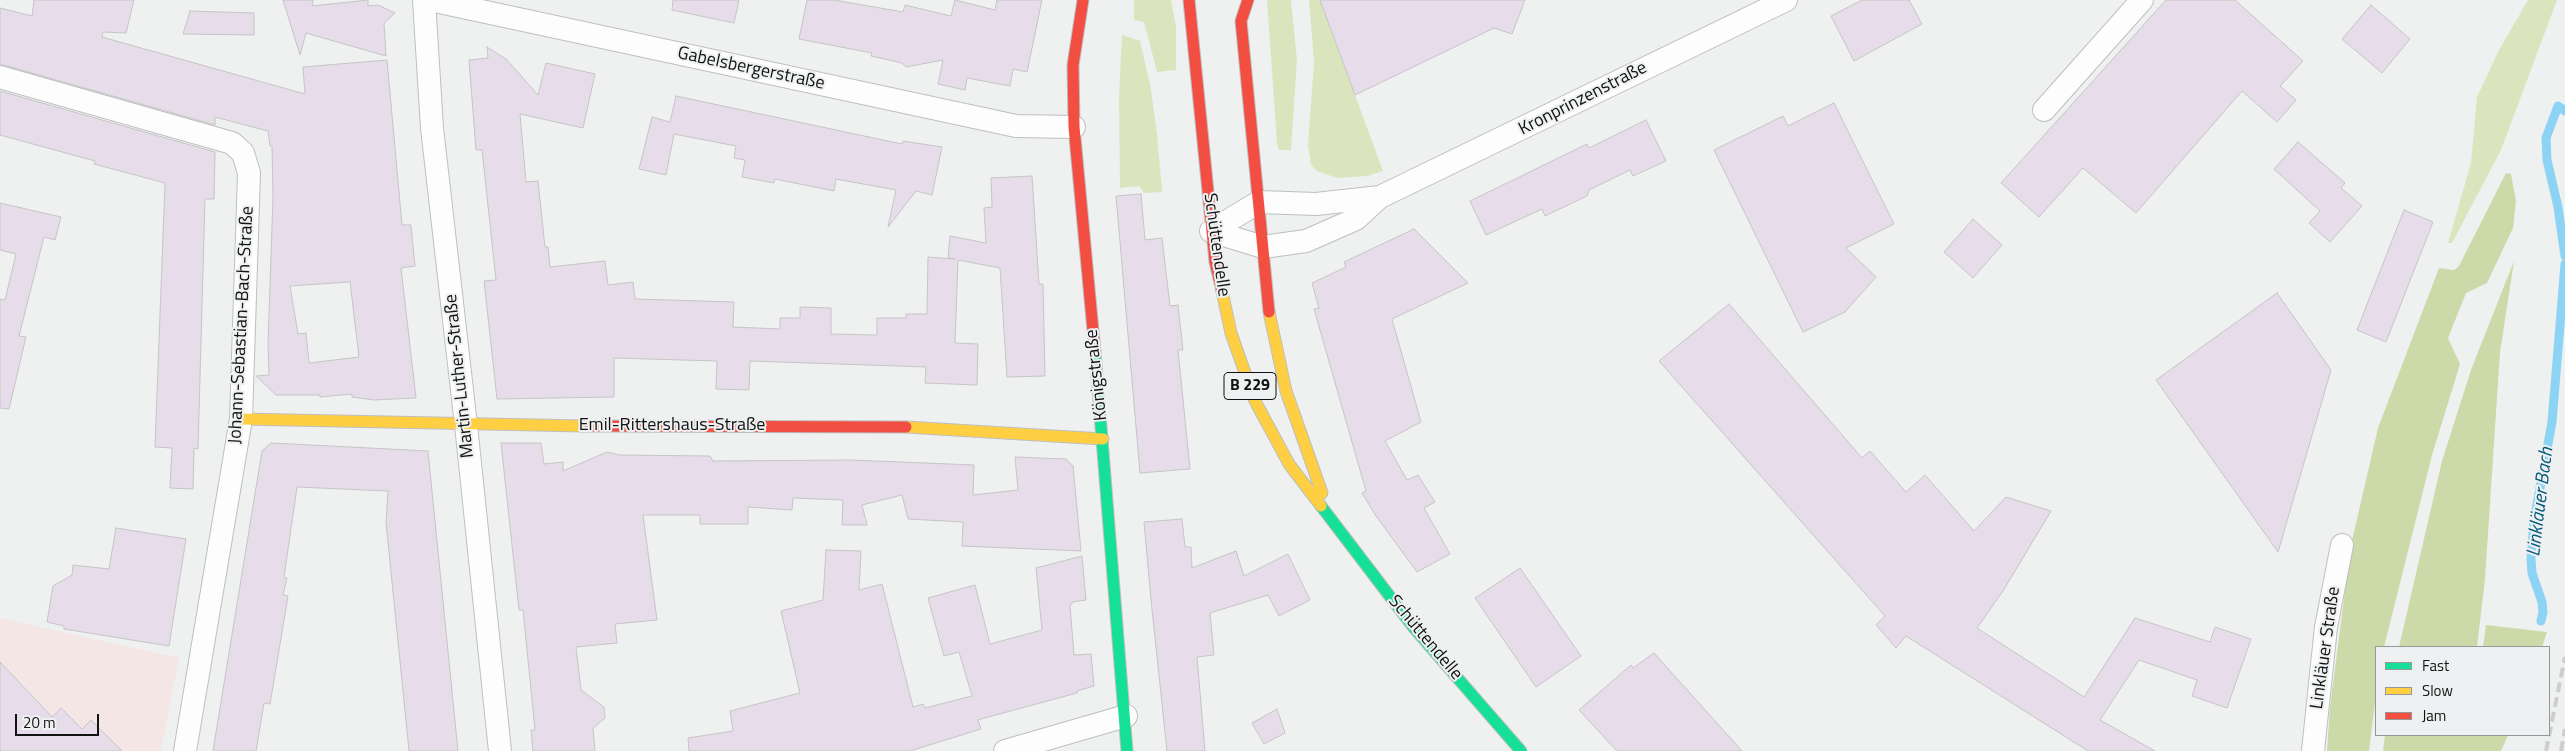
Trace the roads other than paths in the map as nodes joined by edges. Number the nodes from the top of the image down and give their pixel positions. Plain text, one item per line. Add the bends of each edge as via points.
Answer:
1 (424, 0) edge
2 (430, 0) edge
3 (1083, 0) edge
4 (1190, 0) edge
5 (1248, 0) edge
6 (1786, 0) edge
7 (2142, 0) edge
8 (1232, 7) dead end
9 (1241, 21) junction
10 (0, 77) edge
11 (2044, 110) dead end
12 (1074, 127) junction
13 (1380, 197) junction
14 (1259, 202) junction
15 (1211, 231) junction
16 (1263, 247) junction
17 (241, 419) junction
18 (466, 426) junction
19 (1103, 439) junction
20 (1333, 522) junction
21 (2342, 544) dead end
22 (1126, 716) junction
23 (185, 751) edge
24 (500, 751) edge
25 (1005, 751) edge
26 (1127, 751) edge
27 (1521, 751) edge
28 (2313, 751) edge

1 - 18 street, Martin-Luther-Straße via 432,128
2 - 12 street, Gabelsbergerstraße via 1016,126
3 - 12 main road, Königstraße via 1073,65
4 - 15 main road, Schüttendelle / B 229
5 - 9 main road, Schüttendelle / B 229
6 - 13 street, Kronprinzenstraße
7 - 11 street
8 - 9 main road, Schüttendelle / B 229
9 - 14 main road, Schüttendelle / B 229
10 - 17 street, Johann-Sebastian-Bach-Straße via 232,143 243,153 250,173
12 - 19 main road, Königstraße
13 - 14 street, Kronprinzenstraße via 1316,204
13 - 16 street, Kronprinzenstraße via 1356,219 1306,241
14 - 15 street
14 - 16 main road, Schüttendelle / B 229
15 - 16 street, Kronprinzenstraße
15 - 20 main road, Schüttendelle / B 229 via 1219,287 1231,334 1255,401 1289,464
16 - 20 main road, Schüttendelle / B 229 via 1270,321 1286,391
17 - 18 main road, Emil-Rittershaus-Straße
17 - 23 street, Johann-Sebastian-Bach-Straße
18 - 19 main road, Emil-Rittershaus-Straße via 906,427
18 - 24 street, Martin-Luther-Straße
19 - 22 main road, Königstraße
20 - 27 main road, Schüttendelle / B 229 via 1414,628
21 - 28 street, Linkläuer Straße via 2326,627
22 - 25 street
22 - 26 main road, Königstraße

